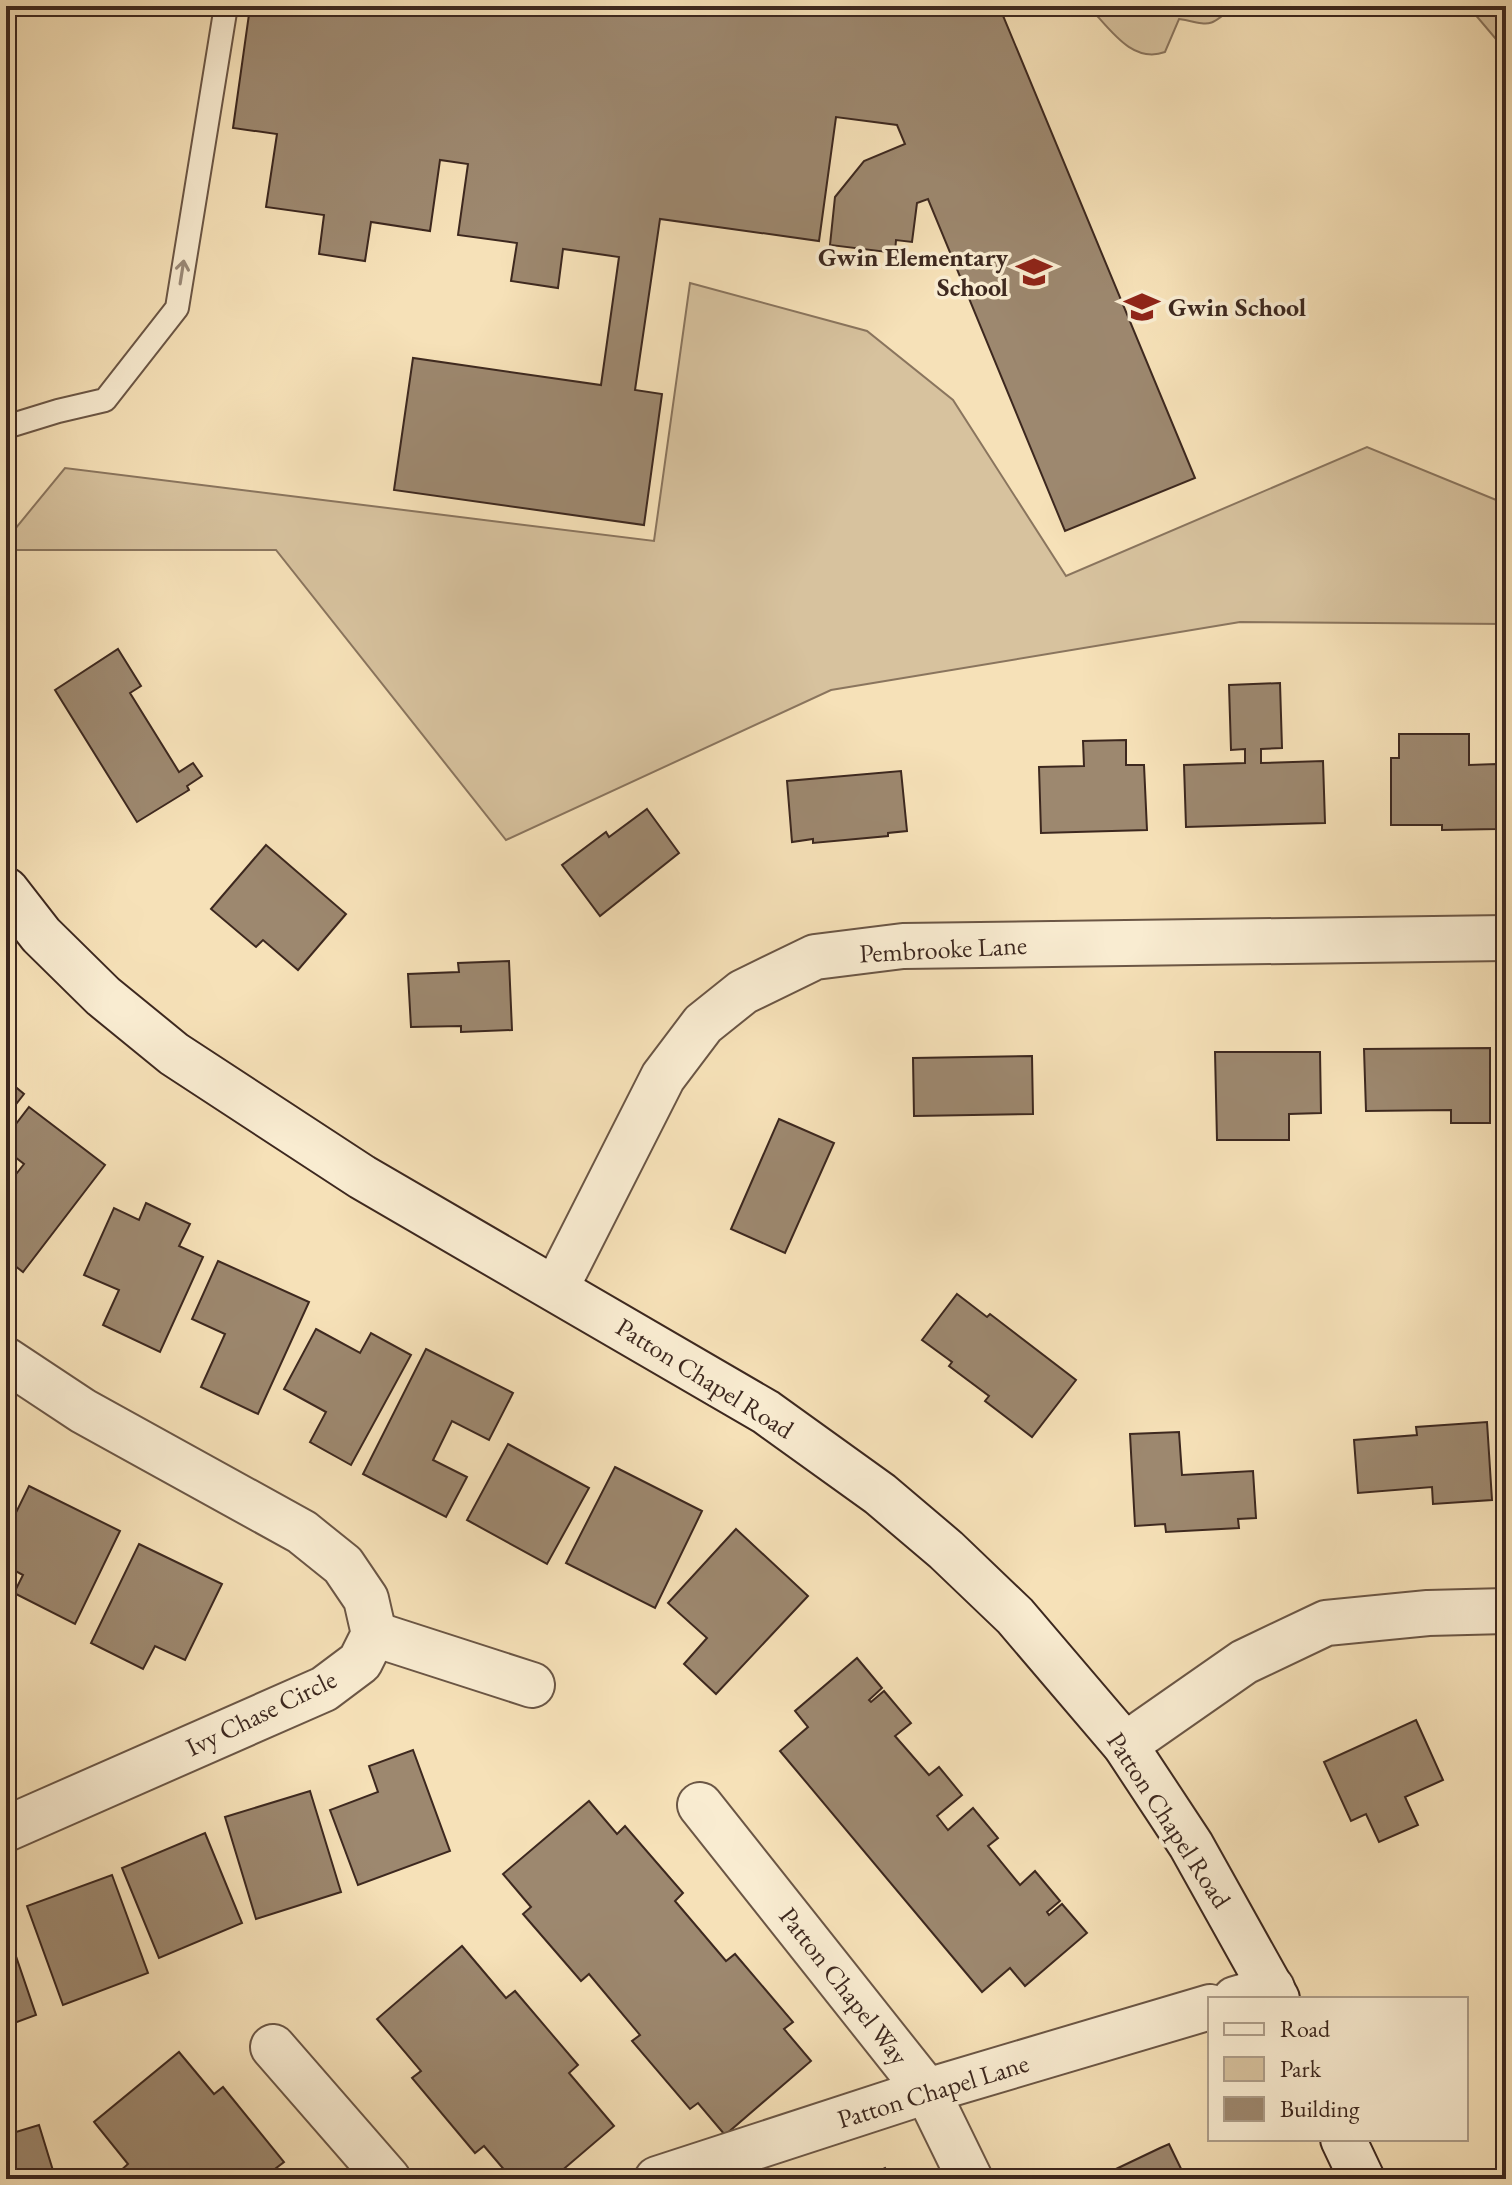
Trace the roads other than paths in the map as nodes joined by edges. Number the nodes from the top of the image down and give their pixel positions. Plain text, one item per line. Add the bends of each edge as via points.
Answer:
1 (226, 6) edge
2 (6, 427) edge
3 (6, 890) edge
4 (1506, 938) edge
5 (556, 1288) junction
6 (6, 1360) edge
7 (1506, 1611) edge
8 (374, 1634) junction
9 (532, 1685) dead end
10 (1125, 1745) junction
11 (700, 1805) dead end
12 (6, 1829) edge
13 (1261, 1995) edge
14 (1208, 2008) edge
15 (273, 2047) dead end
16 (927, 2091) junction
17 (1344, 2141) edge
18 (388, 2179) edge
19 (657, 2179) edge
20 (970, 2179) edge
21 (1362, 2179) edge

2 -> 1 lane via 105,400 177,308
3 - 5 street, Patton Chapel Road via 41,935 103,996 174,1054 362,1177
4 - 5 street, Pembrooke Lane via 903,946 815,957 743,992 703,1024 663,1077
5 - 10 street, Patton Chapel Road via 766,1412 880,1494 1015,1616
6 - 8 street via 83,1411 302,1532 351,1576 366,1599
7 - 10 street via 1326,1623 1244,1662
8 - 9 street
8 - 12 street, Ivy Chase Circle via 360,1662 324,1689
10 - 13 street, Patton Chapel Road via 1191,1845
11 - 16 street, Patton Chapel Way
14 - 16 street, Patton Chapel Lane
15 - 18 street
16 - 19 street, Patton Chapel Lane
16 - 20 street, Patton Chapel Way
17 - 21 street

